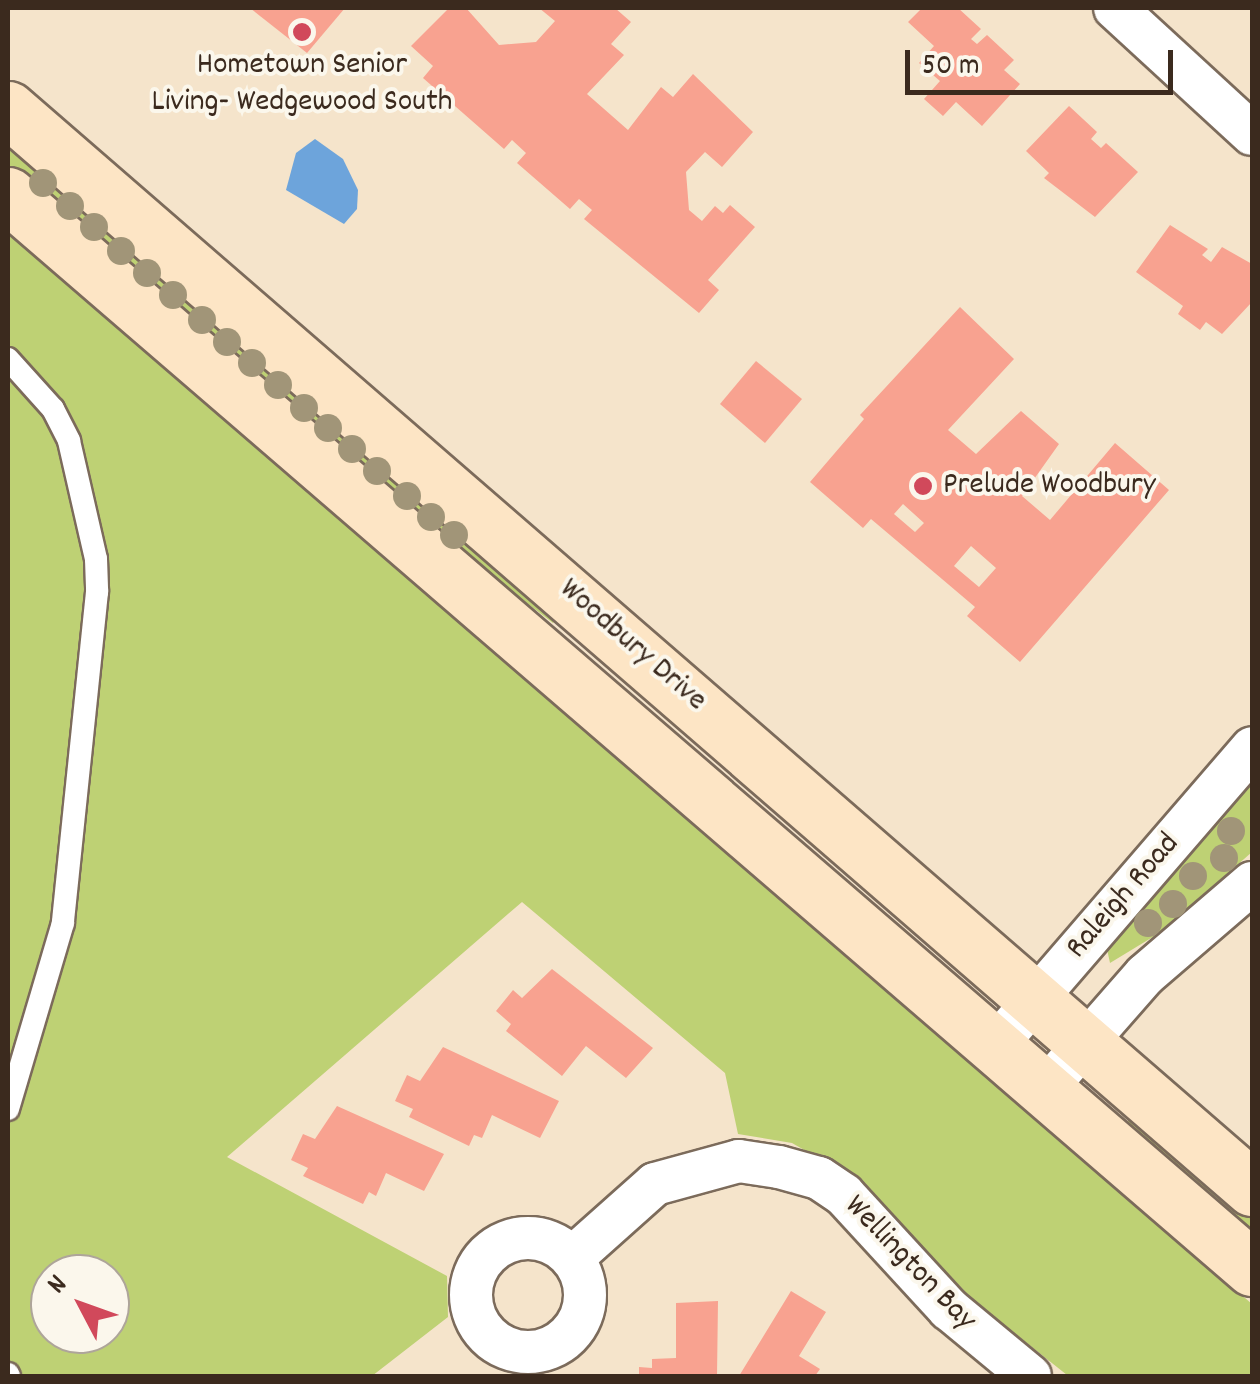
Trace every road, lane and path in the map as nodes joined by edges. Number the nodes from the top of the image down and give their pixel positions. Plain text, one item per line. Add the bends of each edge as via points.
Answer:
1 (1115, 8) edge
2 (8, 109) edge
3 (1252, 134) edge
4 (8, 195) edge
5 (8, 359) edge
6 (1252, 748) edge
7 (1252, 884) edge
8 (1038, 997) junction
9 (1087, 1040) junction
10 (996, 1045) junction
11 (1046, 1088) junction
12 (8, 1109) edge
13 (1252, 1188) edge
14 (572, 1258) dead end
15 (1252, 1268) edge
16 (1030, 1376) edge

1 - 3 street
2 - 8 main road, Woodbury Drive
4 - 10 main road, Woodbury Drive
5 - 12 lane via 52,408 68,441 96,559 97,592 63,923
6 - 8 street, Raleigh Road
7 - 9 street, Raleigh Road via 1156,964
8 - 9 main road, Woodbury Drive
8 - 10 street, Raleigh Road
9 - 11 street, Raleigh Road
9 - 13 main road, Woodbury Drive
10 - 11 main road, Woodbury Drive
11 - 15 main road, Woodbury Drive
14 - 16 street, Wellington Bay via 655,1184 739,1161 779,1167 818,1178 844,1195 949,1308

